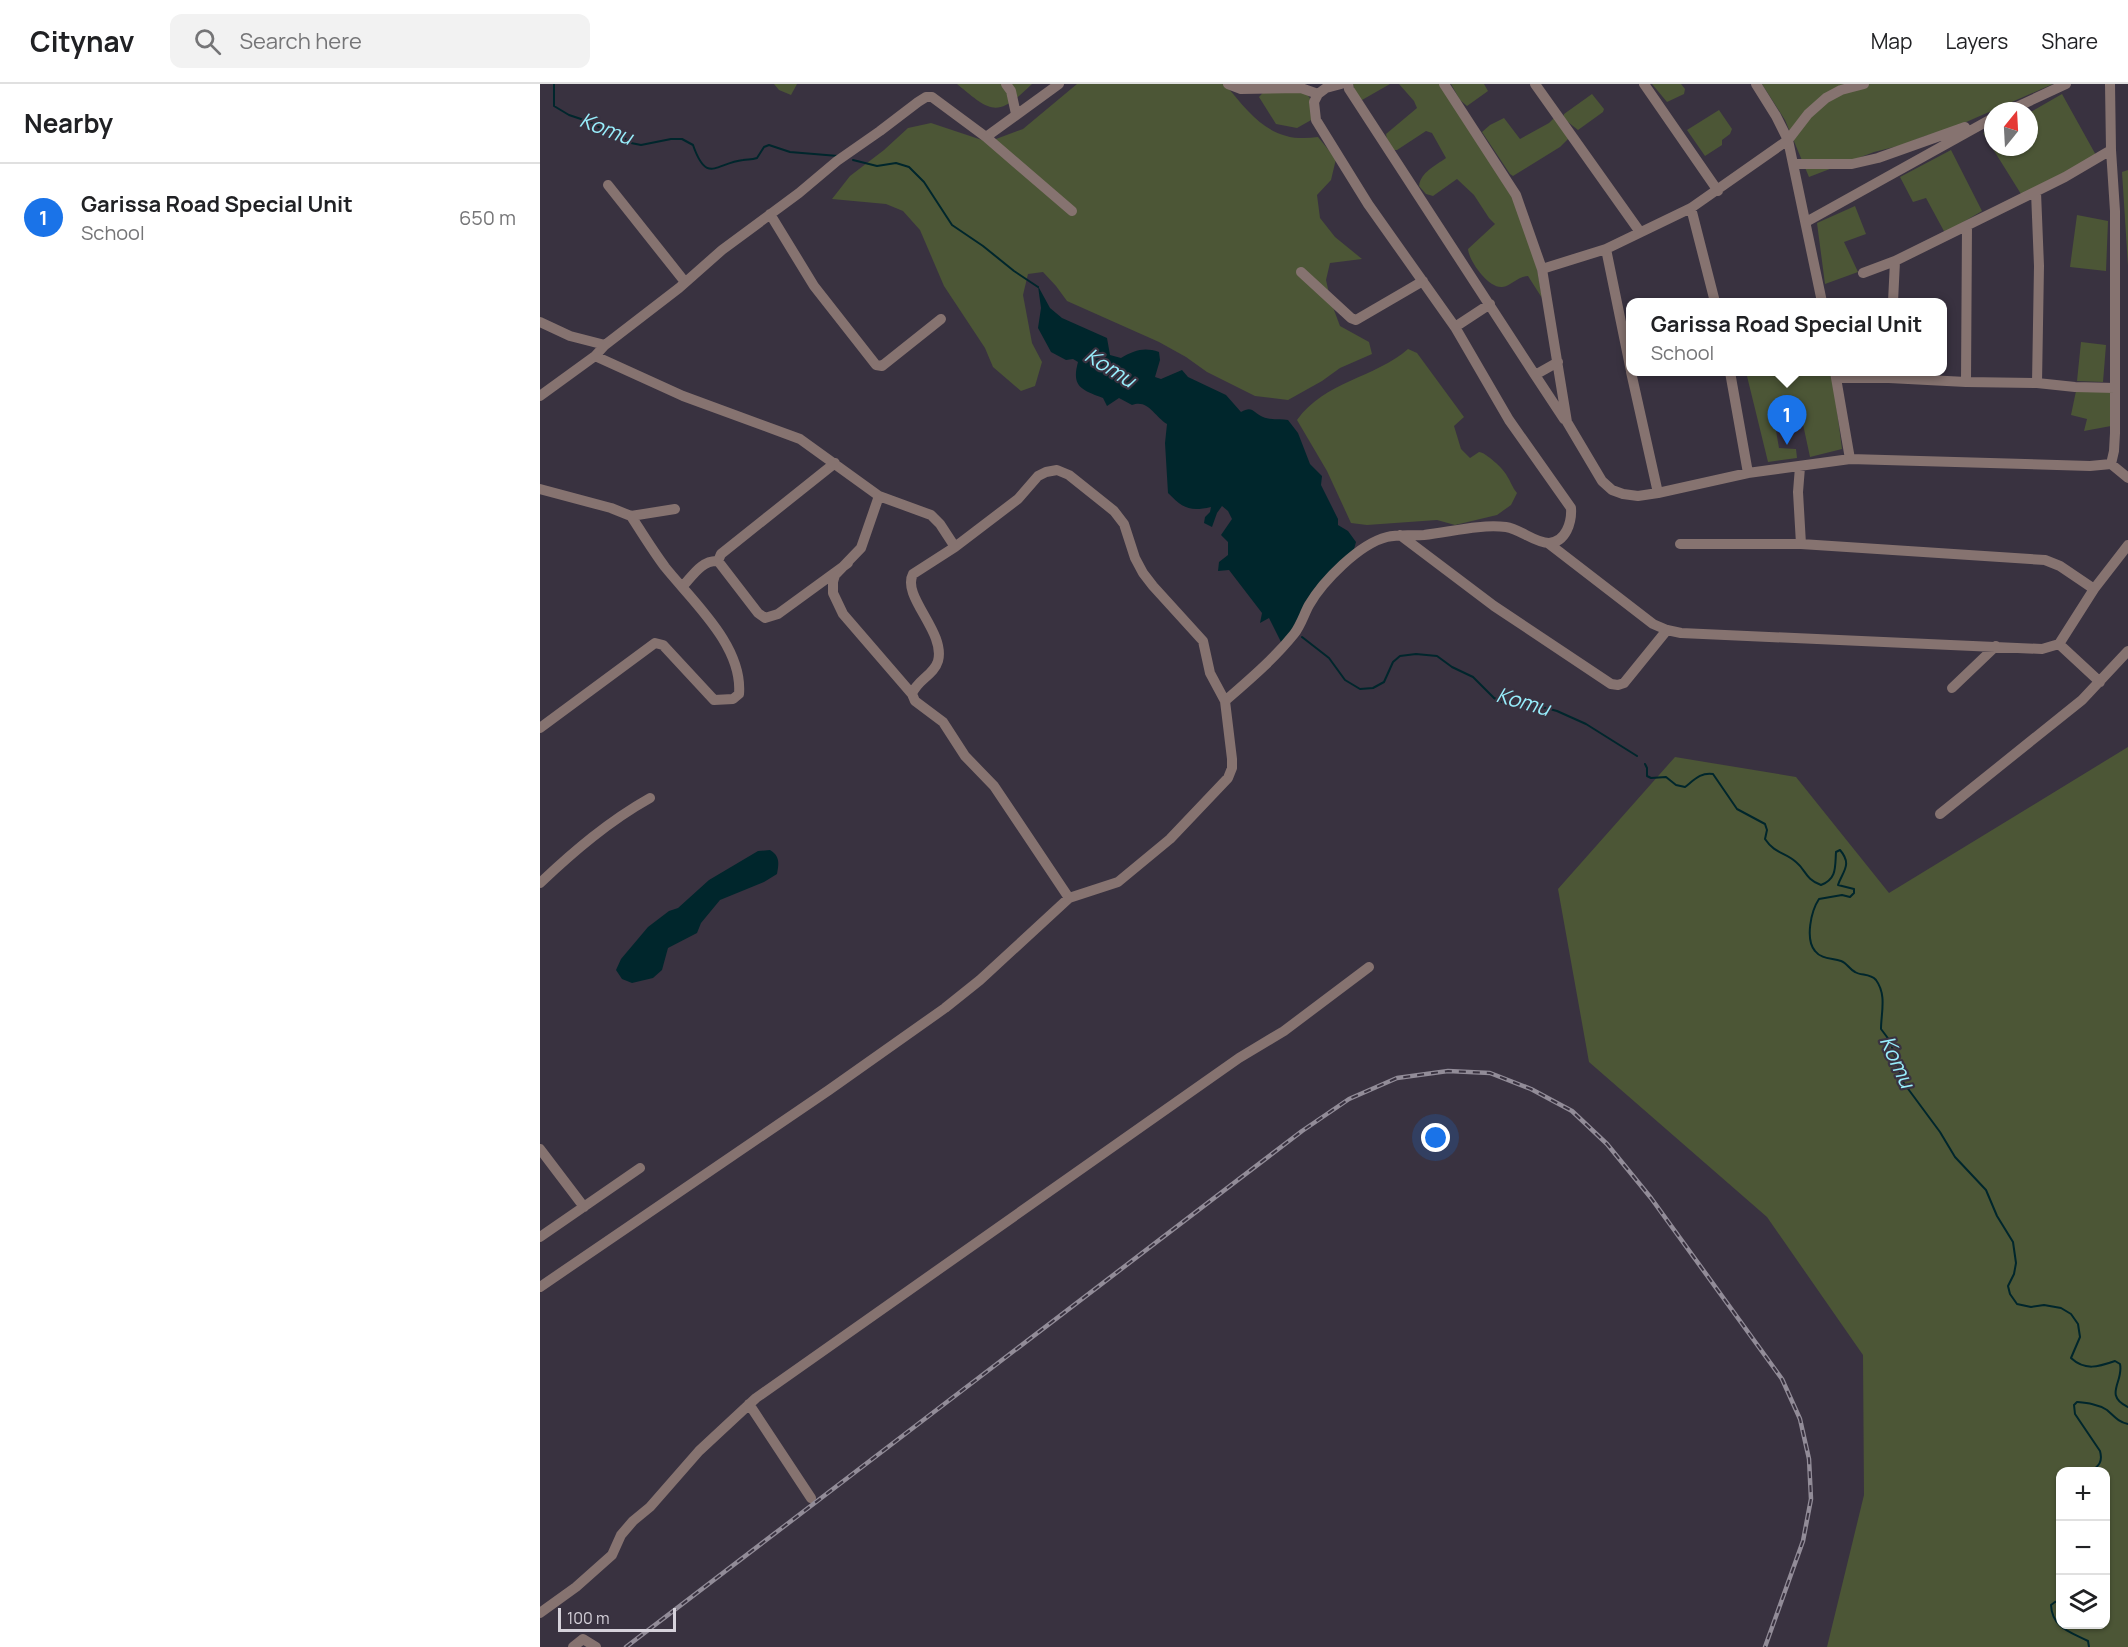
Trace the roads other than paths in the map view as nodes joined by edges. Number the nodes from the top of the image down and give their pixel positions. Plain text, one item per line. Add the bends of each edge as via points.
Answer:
1 (1006, 84) edge
2 (1059, 84) edge
3 (1228, 84) edge
4 (1341, 84) edge
5 (1348, 84) edge
6 (1444, 84) edge
7 (1535, 84) edge
8 (1644, 84) edge
9 (1756, 84) edge
10 (1864, 84) edge
11 (2066, 84) edge
12 (2110, 84) edge
13 (1318, 94) junction
14 (2027, 102) edge
15 (1016, 114) junction
16 (1984, 120) edge
17 (1984, 122) edge
18 (986, 137) junction
19 (1788, 140) junction
20 (2111, 150) junction
21 (1794, 164) junction
22 (608, 185) dead end
23 (1718, 191) junction
24 (2036, 192) junction
25 (1691, 208) junction
26 (1072, 211) dead end
27 (770, 214) junction
28 (1806, 222) junction
29 (1967, 226) junction
30 (1640, 232) junction
31 (1606, 249) junction
32 (1895, 261) junction
33 (1542, 269) junction
34 (1301, 272) dead end
35 (1863, 273) dead end
36 (1423, 281) junction
37 (685, 282) junction
38 (1714, 298) edge
39 (1821, 298) edge
40 (1893, 298) edge
41 (1490, 304) junction
42 (941, 319) dead end
43 (540, 322) edge
44 (1455, 327) junction
45 (605, 345) junction
46 (1626, 347) edge
47 (595, 356) junction
48 (1558, 362) junction
49 (1535, 375) junction
50 (1632, 376) edge
51 (1731, 376) edge
52 (1835, 376) edge
53 (1900, 376) edge
54 (1966, 382) junction
55 (2037, 383) junction
56 (2115, 388) junction
57 (540, 396) edge
58 (1567, 422) junction
59 (1850, 459) junction
60 (835, 463) junction
61 (2111, 464) junction
62 (1800, 467) junction
63 (1748, 473) junction
64 (2128, 477) edge
65 (540, 489) edge
66 (1658, 493) junction
67 (879, 496) junction
68 (675, 509) dead end
69 (631, 516) junction
70 (1400, 535) junction
71 (1548, 543) junction
72 (1680, 544) dead end
73 (1801, 544) junction
74 (2128, 545) edge
75 (955, 547) junction
76 (717, 561) junction
77 (848, 563) junction
78 (682, 587) junction
79 (2094, 589) junction
80 (1667, 630) junction
81 (2059, 644) junction
82 (1996, 646) junction
83 (2128, 651) edge
84 (2100, 682) junction
85 (1952, 688) dead end
86 (912, 694) junction
87 (1225, 701) junction
88 (540, 728) edge
89 (650, 798) dead end
90 (1940, 814) dead end
91 (540, 883) edge
92 (1069, 898) junction
93 (1369, 967) dead end
94 (540, 1149) edge
95 (640, 1168) dead end
96 (584, 1207) junction
97 (540, 1237) edge
98 (540, 1287) edge
99 (749, 1404) junction
100 (811, 1498) dead end
101 (540, 1613) edge
102 (573, 1647) edge
103 (596, 1647) edge

1 - 15 street
2 - 15 street
3 - 13 street via 1235,89 1293,87
4 - 13 street
5 - 41 street
6 - 33 street via 1516,195
7 - 30 street
8 - 23 street
9 - 19 street
10 - 19 street via 1826,98
11 - 14 street
12 - 20 street
13 - 36 street via 1314,102 1316,120 1368,204
15 - 18 street
16 - 21 street via 1852,164
17 - 28 street
18 - 26 street
18 - 27 street via 932,97 926,97
19 - 21 street
19 - 23 street
20 - 24 street
20 - 56 street
21 - 28 street
22 - 37 street
23 - 25 street
24 - 29 street
24 - 55 street
25 - 30 street
25 - 38 street
27 - 37 street
27 - 42 street via 813,286 876,365 882,366 898,355
28 - 39 street
29 - 32 street
29 - 54 street
30 - 31 street
31 - 33 street
31 - 46 street
32 - 35 street
32 - 40 street
33 - 48 street
34 - 36 street via 1356,320
36 - 44 street
37 - 45 street
41 - 44 street
41 - 49 street
43 - 45 street via 570,336
44 - 71 street via 1509,420 1571,508 1572,517 1564,535
45 - 47 street
47 - 57 street
47 - 60 street via 683,396 800,439
48 - 49 street
48 - 58 street
49 - 58 street
50 - 66 street
51 - 63 street
52 - 59 street
53 - 54 street
54 - 55 street
55 - 56 street
56 - 61 street
58 - 66 street via 1602,481 1612,490 1638,496
59 - 61 street
59 - 62 street
60 - 67 street
60 - 76 street
61 - 64 street
62 - 63 street
62 - 73 street
63 - 66 street
65 - 69 street
67 - 75 street via 931,515
67 - 77 street via 861,548
68 - 69 street
69 - 78 street
70 - 71 street via 1508,527
70 - 80 street via 1494,606 1611,684 1624,683
70 - 87 street via 1360,551 1328,579 1296,632
71 - 80 street via 1653,624
72 - 73 street
73 - 79 street via 2045,560
74 - 79 street
75 - 86 street via 913,574 909,581 938,644 939,660
75 - 87 street via 1018,499 1038,476 1057,471 1069,475 1124,524 1143,573 1203,640 1210,673
76 - 77 street via 765,618 778,614
76 - 78 street via 703,565
77 - 86 street via 833,582 837,603
78 - 88 street via 717,629 735,663 740,683 739,693 733,699 714,700 663,645 655,643
79 - 81 street
80 - 82 street
81 - 82 street via 2042,649
81 - 84 street
82 - 85 street
83 - 84 street
84 - 90 street
86 - 92 street via 915,701 943,722 965,756 994,786
87 - 92 street via 1232,759 1228,778 1170,839 1118,882
89 - 91 street via 593,836
92 - 98 street via 945,1008
93 - 99 street via 1284,1031 1229,1065
94 - 96 street
95 - 96 street
96 - 97 street
99 - 100 street
99 - 101 street via 633,1521 612,1555
102 - 103 street via 583,1639

